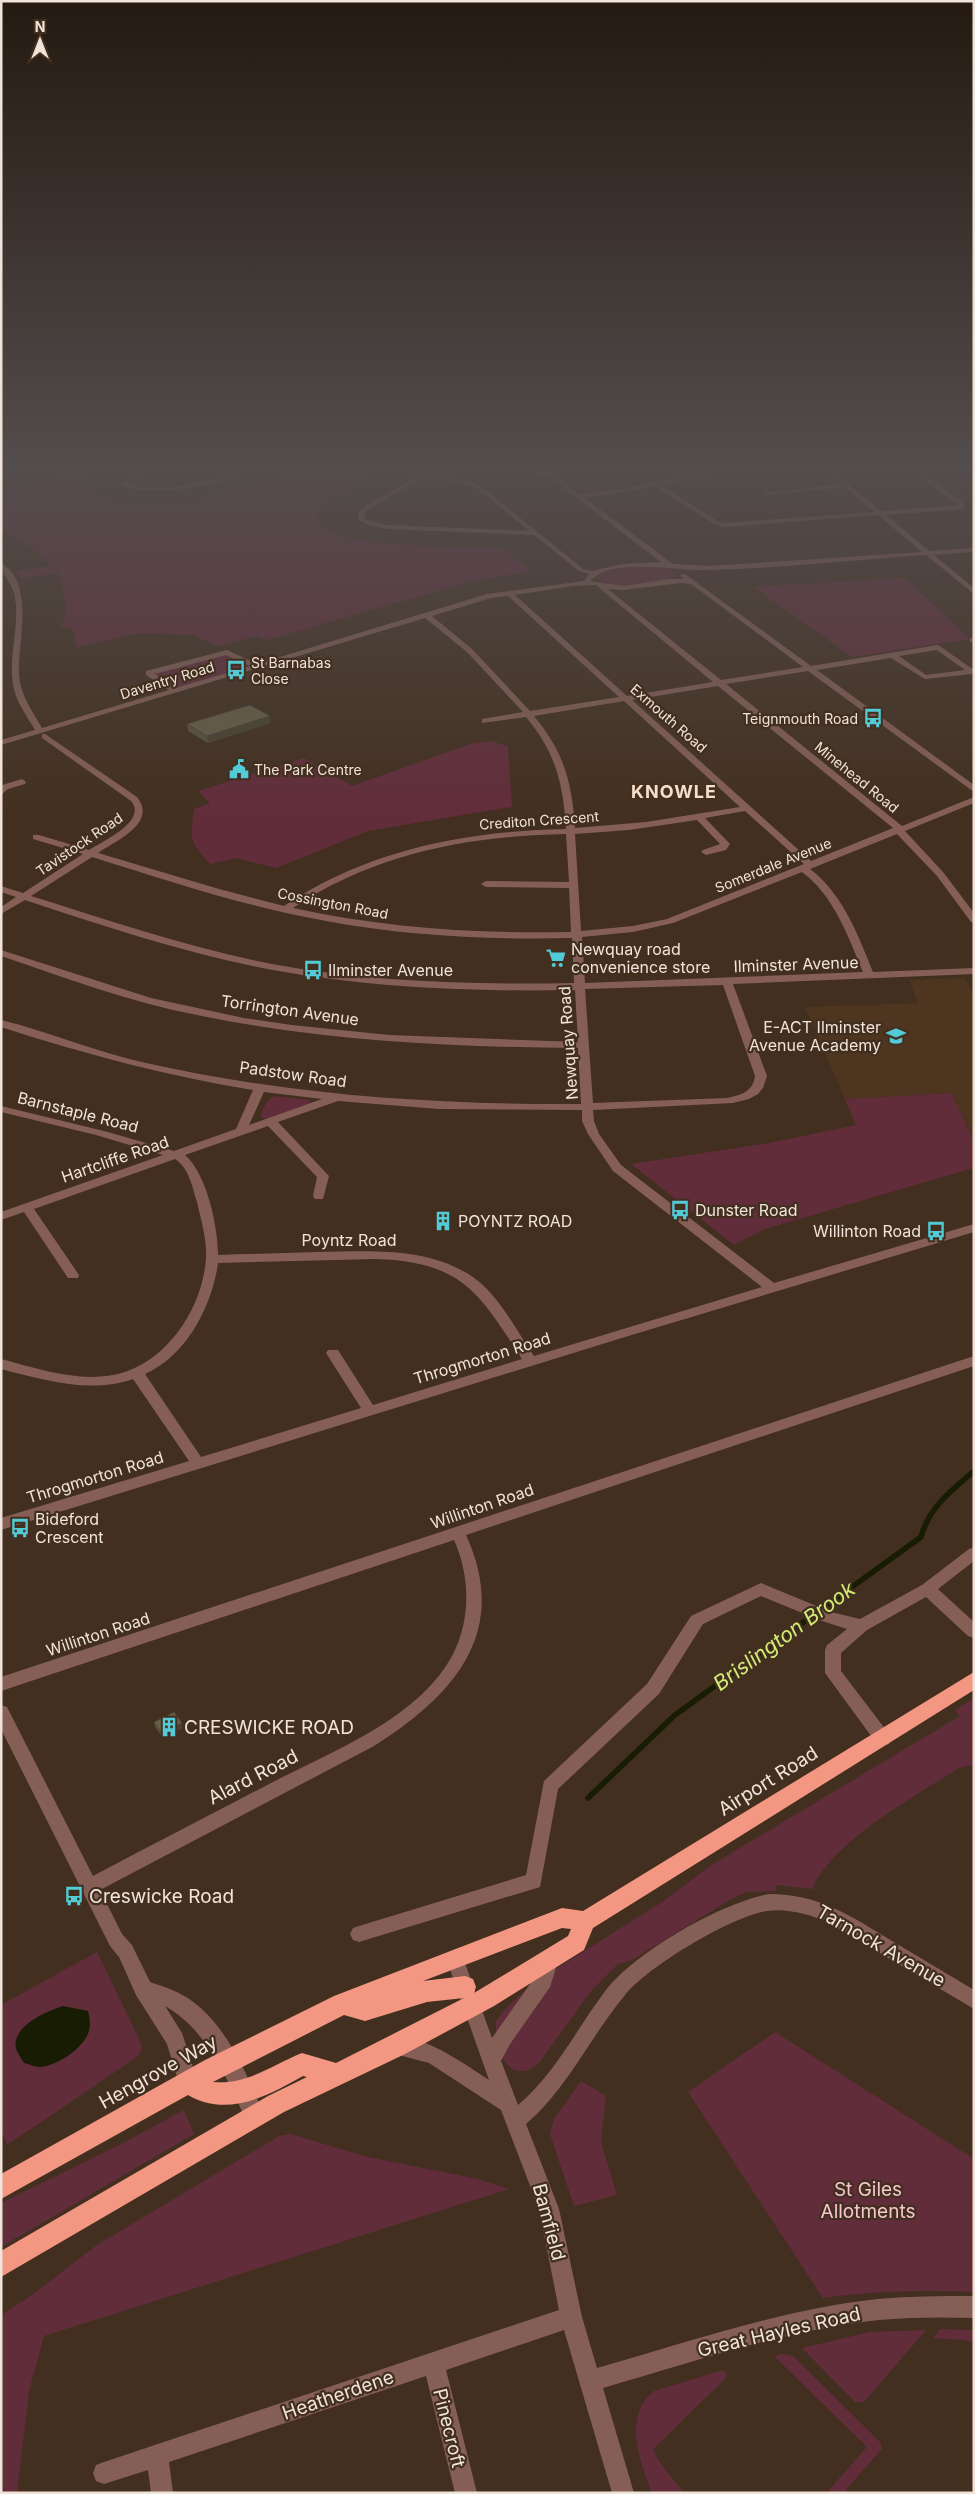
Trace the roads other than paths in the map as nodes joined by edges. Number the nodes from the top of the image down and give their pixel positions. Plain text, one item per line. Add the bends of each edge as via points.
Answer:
1 (16, 585) edge
2 (563, 585) edge
3 (600, 585) edge
4 (607, 585) edge
5 (639, 585) edge
6 (699, 585) edge
7 (623, 588) junction
8 (509, 593) junction
9 (611, 595) junction
10 (426, 615) junction
11 (892, 655) junction
12 (256, 666) junction
13 (811, 668) junction
14 (718, 682) junction
15 (176, 691) junction
16 (625, 698) junction
17 (528, 714) junction
18 (485, 721) dead end
19 (42, 734) junction
20 (1, 743) edge
21 (22, 782) dead end
22 (974, 789) edge
23 (1, 792) edge
24 (974, 800) edge
25 (747, 808) junction
26 (699, 817) junction
27 (897, 829) junction
28 (570, 832) junction
29 (36, 836) dead end
30 (706, 852) dead end
31 (92, 853) junction
32 (807, 866) junction
33 (486, 884) dead end
34 (574, 884) junction
35 (1, 889) edge
36 (25, 897) junction
37 (286, 909) junction
38 (1, 911) edge
39 (974, 920) edge
40 (577, 936) junction
41 (1, 953) edge
42 (974, 971) edge
43 (870, 976) junction
44 (727, 982) junction
45 (580, 987) junction
46 (1, 1023) edge
47 (583, 1044) junction
48 (260, 1087) junction
49 (338, 1098) junction
50 (588, 1107) junction
51 (1, 1109) edge
52 (271, 1122) junction
53 (240, 1133) junction
54 (174, 1156) junction
55 (319, 1196) dead end
56 (27, 1207) junction
57 (1, 1216) edge
58 (974, 1228) edge
59 (212, 1259) junction
60 (73, 1276) dead end
61 (773, 1289) junction
62 (334, 1353) dead end
63 (974, 1361) edge
64 (531, 1362) junction
65 (1, 1364) edge
66 (136, 1372) junction
67 (370, 1411) junction
68 (198, 1464) junction
69 (1, 1524) edge
70 (458, 1534) junction
71 (974, 1553) edge
72 (926, 1589) junction
73 (861, 1626) junction
74 (974, 1632) edge
75 (974, 1680) edge
76 (1, 1684) edge
77 (1, 1712) edge
78 (882, 1739) junction
79 (90, 1886) junction
80 (585, 1921) junction
81 (359, 1934) dead end
82 (455, 1958) junction
83 (550, 1958) junction
84 (143, 1989) junction
85 (468, 1996) junction
86 (974, 2000) edge
87 (342, 2004) junction
88 (397, 2046) junction
89 (491, 2060) junction
90 (227, 2061) junction
91 (338, 2076) junction
92 (188, 2083) junction
93 (241, 2091) junction
94 (511, 2112) junction
95 (254, 2117) junction
96 (1, 2187) edge
97 (1, 2265) edge
98 (974, 2307) edge
99 (571, 2317) junction
100 (433, 2363) junction
101 (589, 2380) junction
102 (157, 2456) junction
103 (104, 2473) dead end
104 (162, 2493) edge
105 (466, 2493) edge
106 (623, 2493) edge

1 - 19 street via 19,600 15,676 18,692
2 - 8 street, Daventry Road
3 - 9 street, Minehead Road
4 - 7 street, Daventry Road
5 - 7 street
6 - 13 street
7 - 9 street via 611,590
8 - 10 street, Daventry Road
8 - 16 street, Exmouth Road
9 - 14 street, Minehead Road
10 - 12 street, Daventry Road
10 - 17 street, Newquay Road via 477,659
11 - 11 street via 925,678 972,672 938,647
11 - 13 street
12 - 15 street, Daventry Road
12 - 15 street via 228,652 150,673
13 - 14 street
13 - 22 street
14 - 16 street
14 - 27 street, Minehead Road
15 - 19 street, Daventry Road
16 - 17 street
16 - 25 street, Exmouth Road
17 - 18 street
17 - 28 street, Newquay Road via 558,758 566,782
19 - 20 street, Daventry Road
19 - 31 street, Tavistock Road via 139,805 139,817 135,823
21 - 23 street via 5,787
24 - 27 street, Somerdale Avenue
25 - 26 street, Crediton Crescent
25 - 32 street, Exmouth Road
26 - 28 street, Crediton Crescent
26 - 30 street via 725,844 723,848
27 - 32 street, Somerdale Avenue
27 - 39 street, Minehead Road via 940,874
28 - 34 street, Newquay Road
28 - 37 street, Crediton Crescent via 502,834 416,850 337,878
29 - 31 street, Cossington Road
31 - 36 street, Tavistock Road
31 - 37 street, Cossington Road
32 - 40 street, Somerdale Avenue via 670,921 628,931
32 - 43 street, Exmouth Road via 838,908
33 - 34 street
34 - 40 street, Newquay Road
35 - 36 street, Ilminster Avenue
36 - 38 street, Tavistock Road
36 - 45 street, Ilminster Avenue via 186,948 312,973 434,985
37 - 40 street, Cossington Road via 356,923 424,931
40 - 45 street, Newquay Road
41 - 47 street, Torrington Avenue via 132,996 196,1012 292,1029 435,1042
42 - 43 street, Ilminster Avenue
43 - 44 street, Ilminster Avenue
44 - 45 street, Ilminster Avenue
44 - 50 street via 761,1076 760,1085 754,1093 727,1101
45 - 47 street, Newquay Road
46 - 48 street, Padstow Road via 126,1061
47 - 50 street, Newquay Road
48 - 49 street, Padstow Road
48 - 53 street
49 - 50 street, Padstow Road via 481,1106
49 - 52 street, Hartcliffe Road
50 - 61 street, Newquay Road via 593,1135 602,1152 617,1168
51 - 54 street, Barnstaple Road
52 - 53 street, Hartcliffe Road
52 - 55 street via 323,1176
53 - 54 street, Hartcliffe Road
54 - 56 street, Hartcliffe Road
54 - 59 street via 183,1158 196,1179 207,1217
56 - 57 street, Hartcliffe Road
56 - 60 street
58 - 61 street, Throgmorton Road
59 - 64 street, Poyntz Road via 396,1255 427,1262 456,1274 480,1290
59 - 66 street via 198,1305 180,1339 166,1355
61 - 64 street, Throgmorton Road
62 - 67 street
63 - 70 street, Willinton Road
64 - 67 street, Throgmorton Road
65 - 66 street via 92,1381
66 - 68 street
67 - 68 street, Throgmorton Road
68 - 69 street, Throgmorton Road
70 - 76 street, Willinton Road
70 - 79 street, Alard Road via 472,1567 475,1603 471,1624 460,1657 426,1700 368,1741
71 - 72 street
72 - 73 street
72 - 74 street
73 - 78 street via 833,1650 832,1673
73 - 81 street via 761,1589 697,1620 654,1689 550,1786 534,1881
75 - 78 highway, Airport Road
77 - 79 street
78 - 80 highway, Airport Road
79 - 84 street
80 - 82 highway, Hengrove Way via 562,1918
80 - 83 highway via 576,1943
82 - 85 street, Bamfield
82 - 87 highway, Hengrove Way
83 - 85 highway
83 - 89 street via 543,1981 503,2037
84 - 90 street via 170,1998 196,2016
84 - 92 street via 175,2040
85 - 87 highway via 426,1992 365,2010
85 - 88 highway
85 - 89 street, Bamfield
86 - 94 street, Tarnock Avenue via 832,1915 811,1906 760,1903 741,1908 704,1928 627,1978 539,2101
87 - 90 highway, Hengrove Way
88 - 91 highway
88 - 94 street via 433,2055
89 - 94 street, Bamfield
90 - 92 highway, Hengrove Way
90 - 93 street
91 - 93 highway via 302,2064
91 - 95 highway
92 - 93 highway via 208,2093 224,2095
92 - 96 highway, Hengrove Way
93 - 95 street
94 - 99 street, Bamfield via 549,2209
95 - 97 highway
98 - 101 street, Great Hayles Road via 890,2308 846,2314 780,2328
99 - 100 street, Heatherdene
99 - 101 street, Bamfield
100 - 102 street, Heatherdene
100 - 105 street, Pinecroft
101 - 106 street, Bamfield
102 - 103 street, Heatherdene
102 - 104 street

